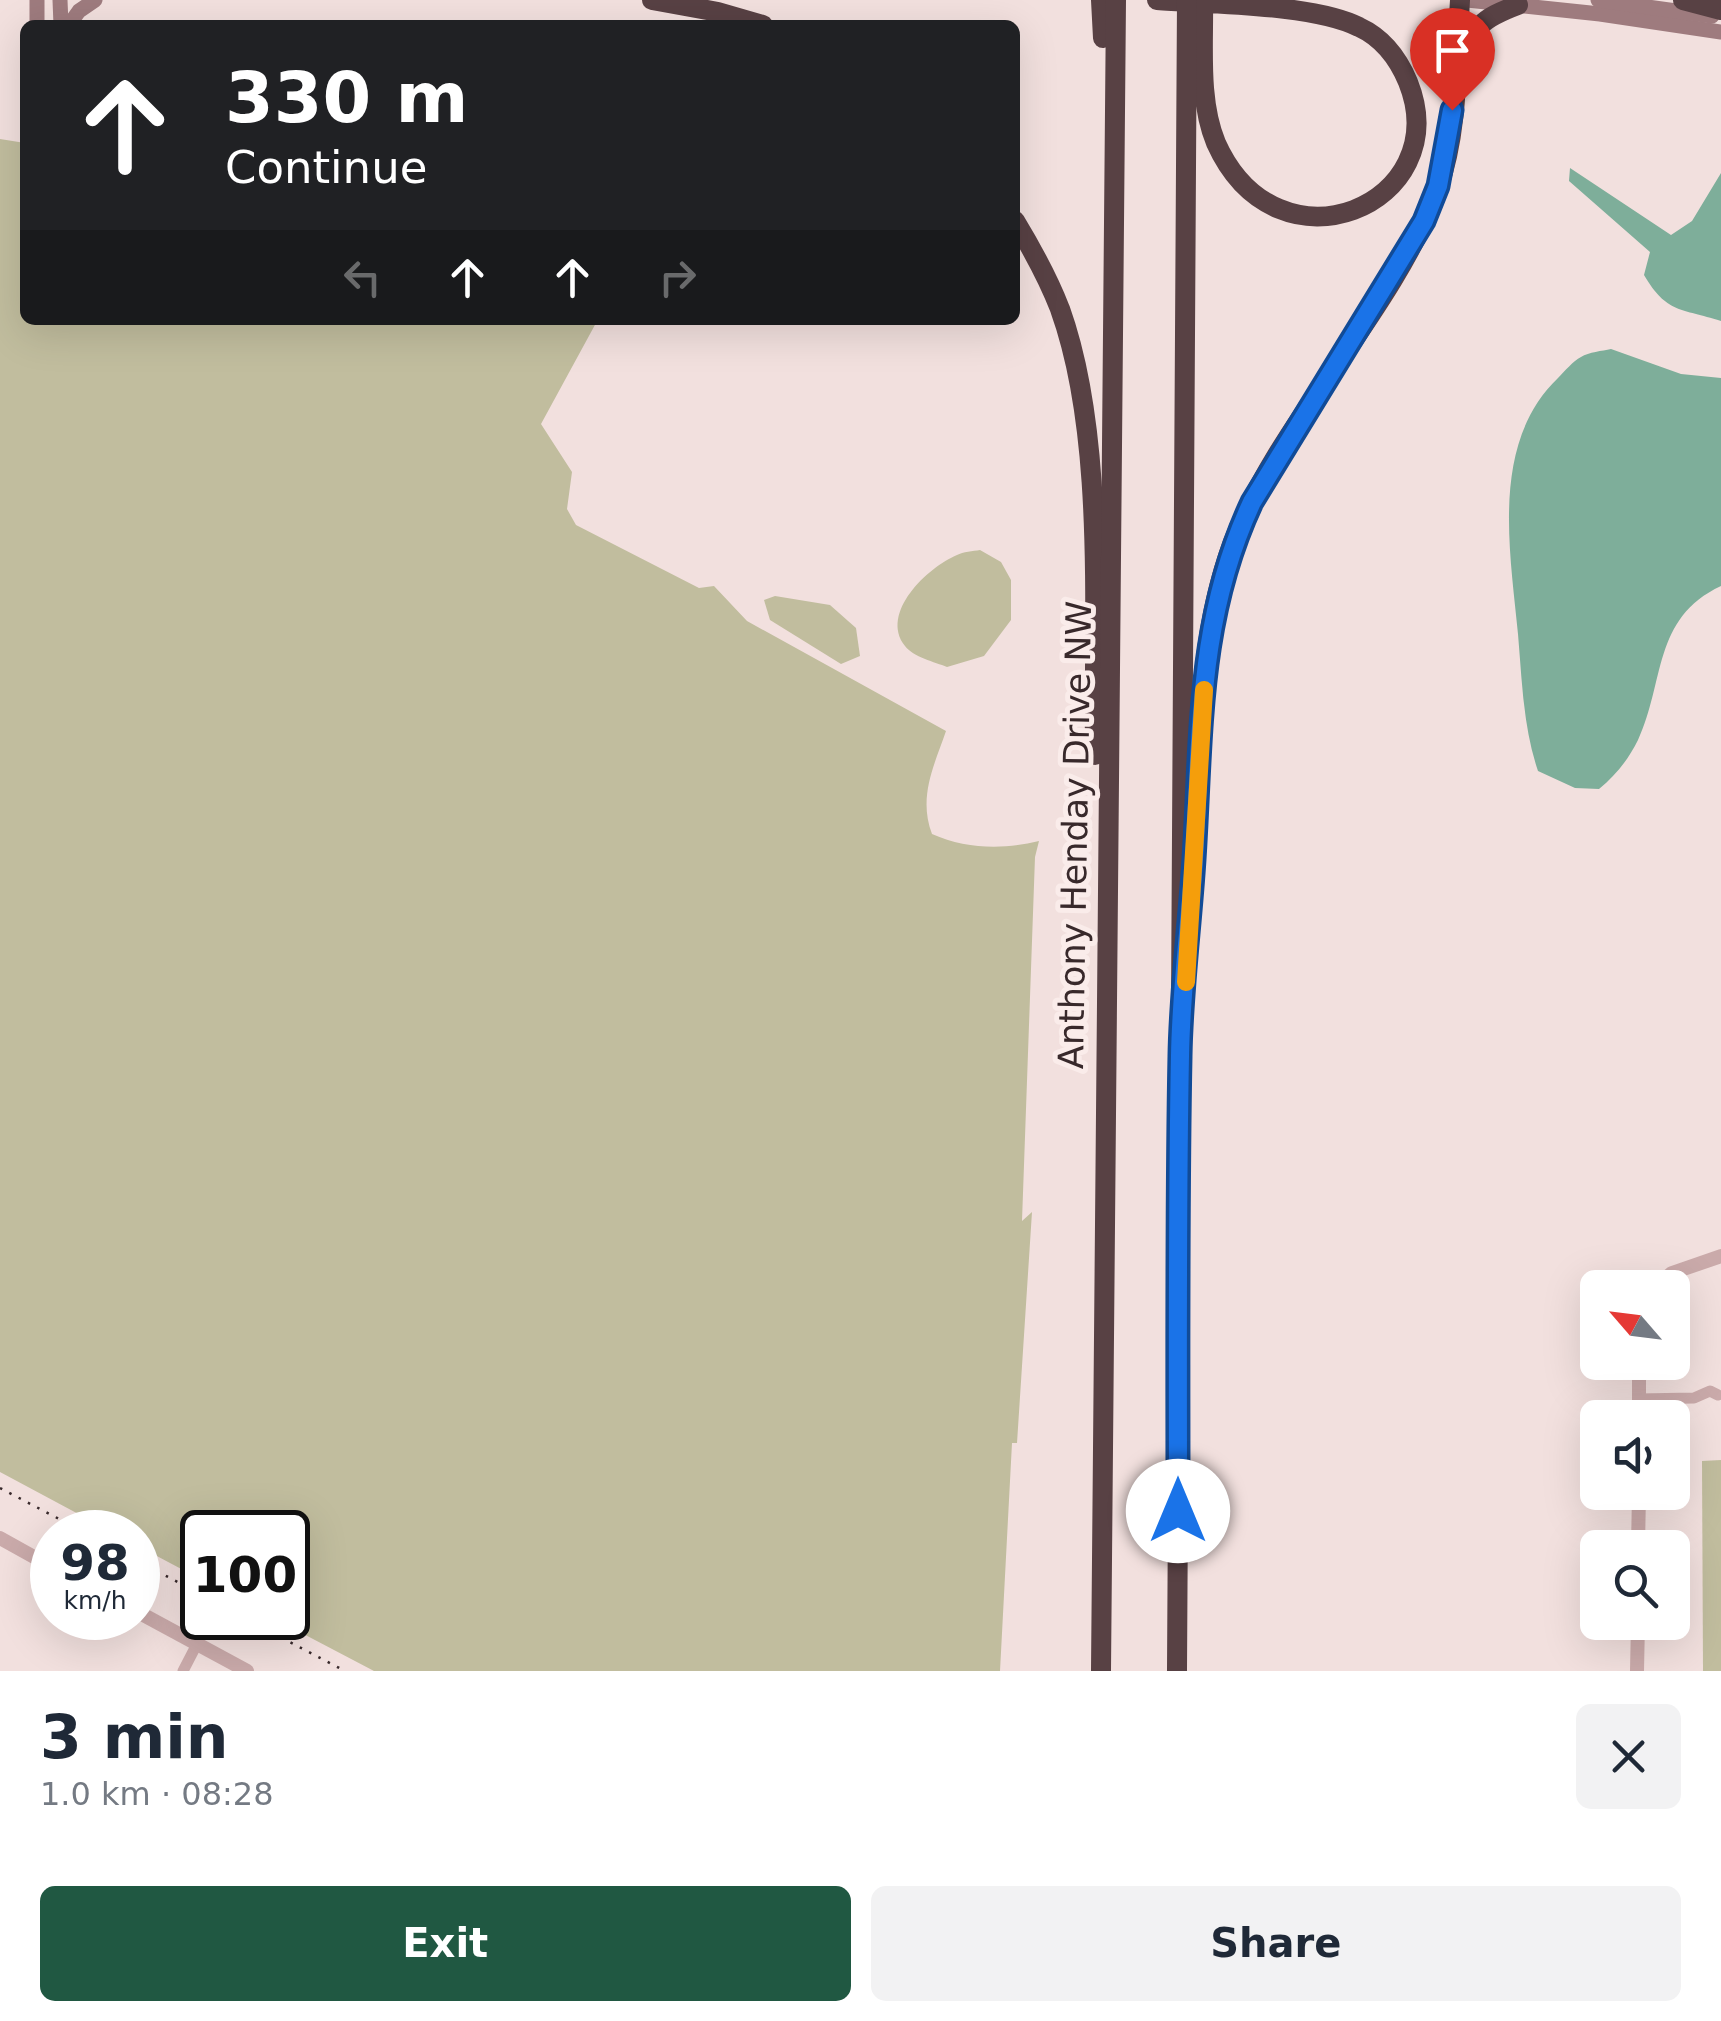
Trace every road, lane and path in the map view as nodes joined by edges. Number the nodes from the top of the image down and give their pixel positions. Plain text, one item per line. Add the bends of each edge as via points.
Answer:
1 (95, 0) edge
2 (652, 0) edge
3 (1101, 0) edge
4 (1116, 0) edge
5 (1157, 0) edge
6 (1188, 0) edge
7 (1203, 0) edge
8 (1463, 0) edge
9 (1598, 0) edge
10 (1684, 0) edge
11 (1518, 5) junction
12 (1721, 14) edge
13 (72, 20) edge
14 (746, 20) edge
15 (1721, 32) edge
16 (1452, 110) junction
17 (1020, 231) edge
18 (1114, 252) junction
19 (1106, 1030) junction
20 (1180, 1051) junction
21 (1721, 1256) edge
22 (1681, 1270) edge
23 (1639, 1380) edge
24 (1718, 1395) dead end
25 (1639, 1398) joint
26 (0, 1538) edge
27 (30, 1554) edge
28 (160, 1624) edge
29 (1638, 1640) edge
30 (197, 1644) junction
31 (182, 1671) edge
32 (247, 1671) edge
33 (1102, 1671) edge
34 (1177, 1671) edge
35 (1637, 1671) edge

1 - 13 main road
2 - 14 highway
3 - 18 highway
4 - 18 highway, Anthony Henday Drive NW
5 - 7 highway via 1227,5 1333,18 1366,31 1390,50 1414,97 1413,150 1394,184 1346,212 1313,218 1282,212 1245,185 1216,142 1208,112
6 - 20 highway
8 - 11 main road
8 - 16 highway
9 - 12 main road
10 - 12 highway
11 - 15 main road
11 - 16 highway via 1478,26
16 - 20 highway via 1424,221 1252,502 1219,586 1206,654
17 - 19 highway via 1060,310 1081,394 1092,492 1098,958
18 - 19 highway, Anthony Henday Drive NW
19 - 33 highway, Anthony Henday Drive NW
20 - 34 highway
21 - 22 street
23 - 25 street
24 - 25 street
26 - 27 street
28 - 30 street
29 - 35 street
30 - 31 street
30 - 32 street

